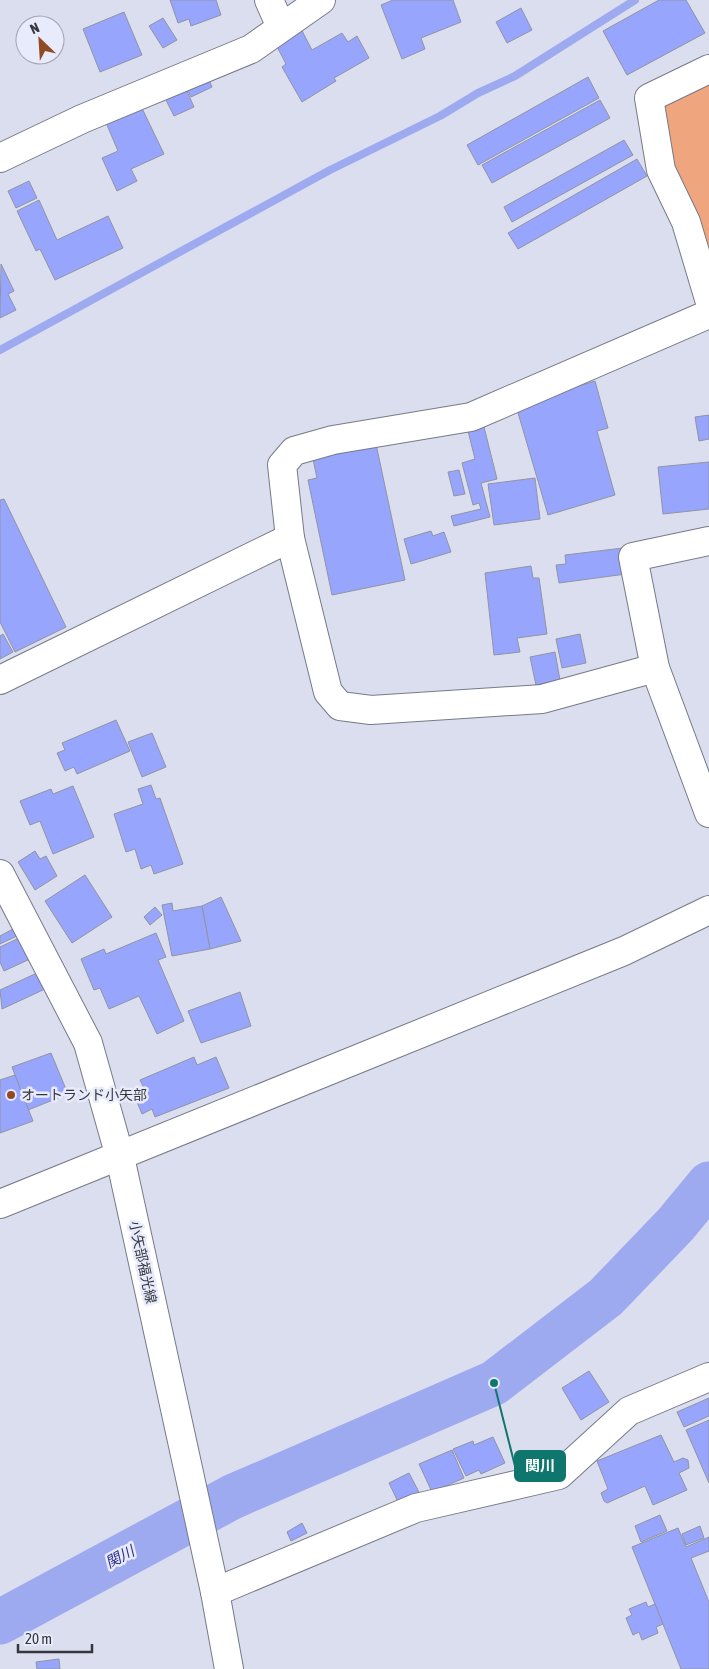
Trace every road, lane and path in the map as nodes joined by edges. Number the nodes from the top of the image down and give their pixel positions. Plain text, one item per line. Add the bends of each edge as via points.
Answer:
1 (269, 0) edge
2 (321, 0) edge
3 (281, 27) junction
4 (709, 69) edge
5 (0, 158) edge
6 (709, 300) edge
7 (709, 314) edge
8 (290, 538) junction
9 (709, 541) edge
10 (655, 668) junction
11 (0, 680) edge
12 (709, 814) edge
13 (0, 874) edge
14 (709, 910) edge
15 (120, 1157) junction
16 (0, 1204) edge
17 (709, 1377) edge
18 (215, 1592) junction
19 (229, 1669) edge

1 - 3 street
2 - 3 street
3 - 5 street via 251,49
4 - 6 street via 649,98 661,170 686,222
7 - 8 street via 471,417 333,440 294,452 282,465
8 - 10 street via 328,692 340,706 371,710 542,699
8 - 11 street
9 - 10 street via 633,557
10 - 12 street
13 - 15 street, 小矢部福光線 via 88,1042
14 - 15 street via 624,951
15 - 16 street
15 - 18 street, 小矢部福光線
17 - 18 street via 629,1411 559,1475 416,1508
18 - 19 street, 小矢部福光線

